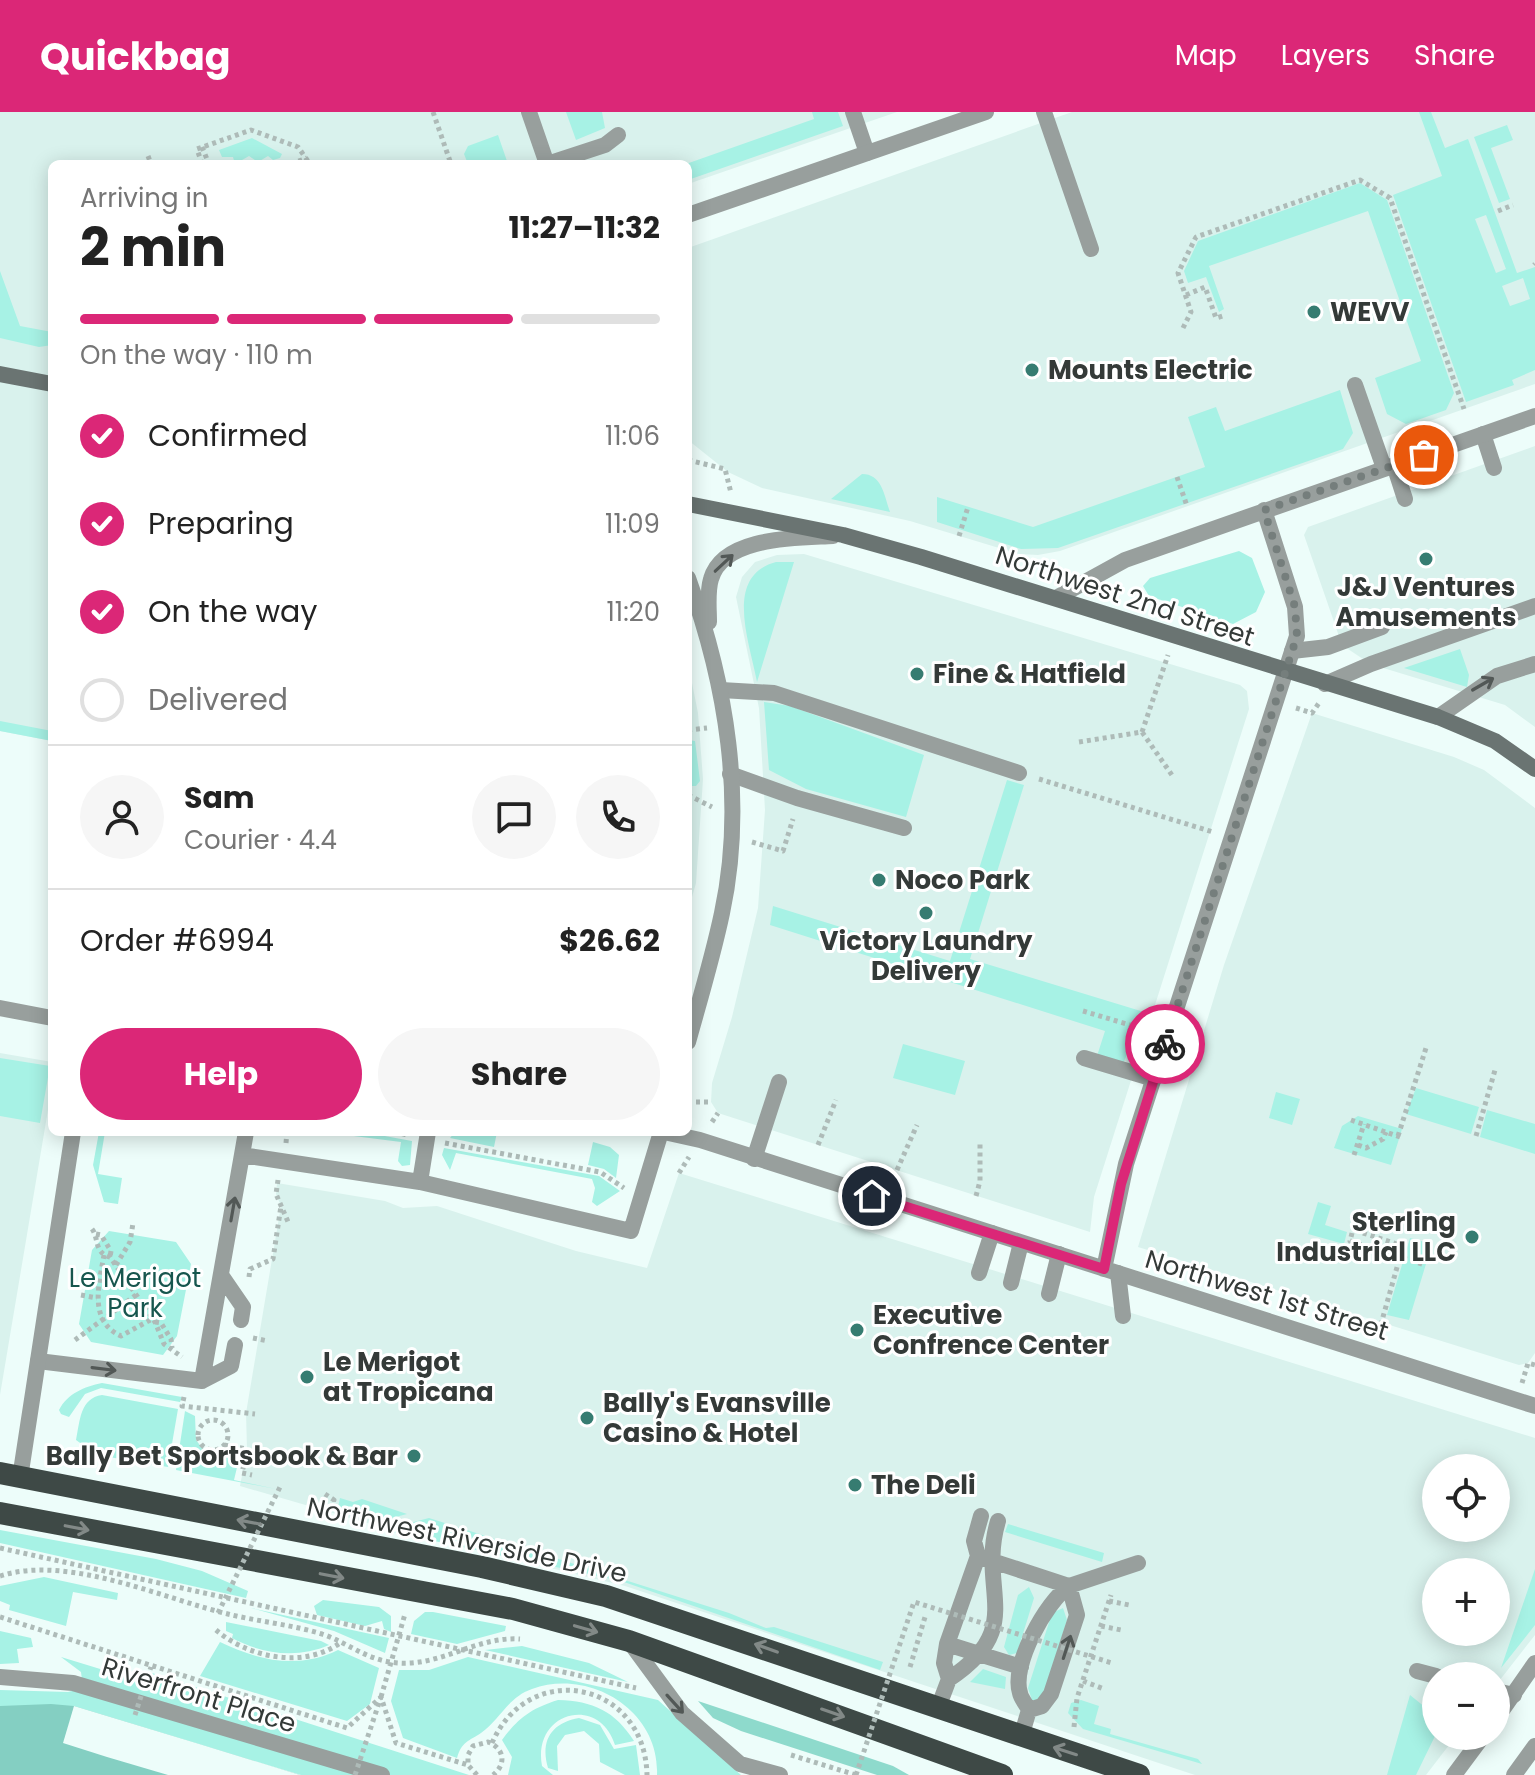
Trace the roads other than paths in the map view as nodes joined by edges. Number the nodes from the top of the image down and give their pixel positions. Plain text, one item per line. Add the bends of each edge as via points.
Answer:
1 (529, 112) edge
2 (853, 112) edge
3 (986, 112) edge
4 (1044, 112) edge
5 (618, 135) dead end
6 (867, 153) junction
7 (546, 160) edge
8 (559, 160) edge
9 (692, 214) edge
10 (1091, 249) dead end
11 (0, 374) edge
12 (48, 383) edge
13 (1355, 385) dead end
14 (1535, 416) edge
15 (1483, 434) junction
16 (1389, 467) junction
17 (1494, 468) dead end
18 (1405, 499) dead end
19 (692, 505) edge
20 (1264, 510) junction
21 (843, 535) junction
22 (692, 590) edge
23 (1056, 598) junction
24 (1535, 606) edge
25 (1382, 627) dead end
26 (708, 636) junction
27 (1292, 651) junction
28 (1535, 664) edge
29 (1285, 672) junction
30 (1325, 684) junction
31 (721, 690) junction
32 (1438, 717) junction
33 (1535, 769) edge
34 (1019, 773) road end
35 (730, 774) junction
36 (904, 828) dead end
37 (0, 1008) edge
38 (48, 1017) edge
39 (692, 1027) edge
40 (1084, 1058) dead end
41 (1154, 1079) junction
42 (779, 1082) dead end
43 (72, 1136) edge
44 (245, 1136) edge
45 (427, 1136) edge
46 (661, 1136) edge
47 (676, 1136) edge
48 (242, 1155) junction
49 (754, 1159) junction
50 (420, 1182) junction
51 (992, 1233) junction
52 (1021, 1243) junction
53 (1059, 1254) junction
54 (1111, 1271) junction
55 (979, 1273) dead end
56 (221, 1275) junction
57 (1011, 1283) dead end
58 (1049, 1294) dead end
59 (242, 1313) road end
60 (1123, 1316) dead end
61 (235, 1345) dead end
62 (38, 1361) junction
63 (202, 1381) junction
64 (1535, 1406) edge
65 (10, 1476) edge
66 (0, 1513) edge
67 (981, 1516) dead end
68 (998, 1521) dead end
69 (984, 1558) junction
70 (1138, 1563) dead end
71 (1069, 1586) junction
72 (629, 1641) junction
73 (947, 1644) junction
74 (980, 1654) junction
75 (1535, 1663) edge
76 (1021, 1667) junction
77 (1417, 1671) dead end
78 (1422, 1672) edge
79 (0, 1677) edge
80 (949, 1679) junction
81 (1510, 1694) edge
82 (1514, 1695) junction
83 (1510, 1700) edge
84 (938, 1708) junction
85 (1029, 1710) junction
86 (1021, 1737) junction
87 (1535, 1746) edge
88 (1473, 1750) edge
89 (994, 1774) edge
90 (382, 1775) edge
91 (780, 1775) edge
92 (1139, 1775) edge
93 (1454, 1775) edge
94 (1514, 1775) edge

1 - 7 street
2 - 6 street
3 - 6 street
4 - 10 street
5 - 8 street via 605,145
6 - 9 street
11 - 12 main road
13 - 16 street
14 - 15 street
15 - 16 street
15 - 17 street
16 - 18 street
16 - 20 street
19 - 21 main road, Northwest 2nd Street
20 - 23 street via 1125,560
20 - 27 street via 1295,607
21 - 23 main road, Northwest 2nd Street
26 -> 21 street via 711,576 730,556 763,541
22 - 26 street
23 - 29 main road, Northwest 2nd Street
24 - 30 street
25 - 27 street via 1328,647
26 - 31 street
27 - 29 street
32 -> 28 street via 1497,676
29 - 30 main road, Northwest 2nd Street
29 - 41 street
30 - 32 main road, Northwest 2nd Street
31 - 34 street via 774,693
31 - 35 street
32 - 33 main road, Northwest 2nd Street via 1495,741
35 - 36 street
35 - 39 street via 723,911
37 - 38 street
40 - 41 street
41 - 54 street via 1119,1190
42 - 49 street
43 - 62 street
44 - 48 street
45 - 50 street
46 - 50 street via 631,1231
47 - 49 street, Northwest 1st Street
48 - 50 street
56 -> 48 street
49 - 51 street, Northwest 1st Street
51 - 52 street, Northwest 1st Street
51 - 55 street
52 - 53 street, Northwest 1st Street
52 - 57 street
53 - 54 street, Northwest 1st Street
53 - 58 street
54 - 60 street
54 - 64 street, Northwest 1st Street
56 - 59 street
56 - 63 street
61 - 63 street via 231,1366
62 -> 63 street
62 - 65 street
84 -> 65 highway, Northwest Riverside Drive via 592,1592
66 -> 72 highway via 513,1609
67 - 69 street via 974,1541
68 - 69 street
69 - 71 street
69 - 73 street
69 - 74 street via 997,1596 997,1615
70 - 71 street
71 - 76 street via 1046,1608
85 -> 71 street via 1042,1706 1051,1694 1077,1615
72 -> 89 highway
72 -> 91 street via 663,1692 740,1764
73 - 74 street
73 - 80 street via 944,1663
74 - 76 street
74 - 80 street
75 - 82 street
76 - 85 street via 1019,1692
77 - 78 street
79 - 90 street, Riverfront Place via 73,1683
80 - 84 street
81 - 82 street
82 - 83 street
84 - 86 highway, Northwest Riverside Drive
85 - 86 street
92 -> 86 highway, Northwest Riverside Drive
87 - 94 street
88 - 93 street

